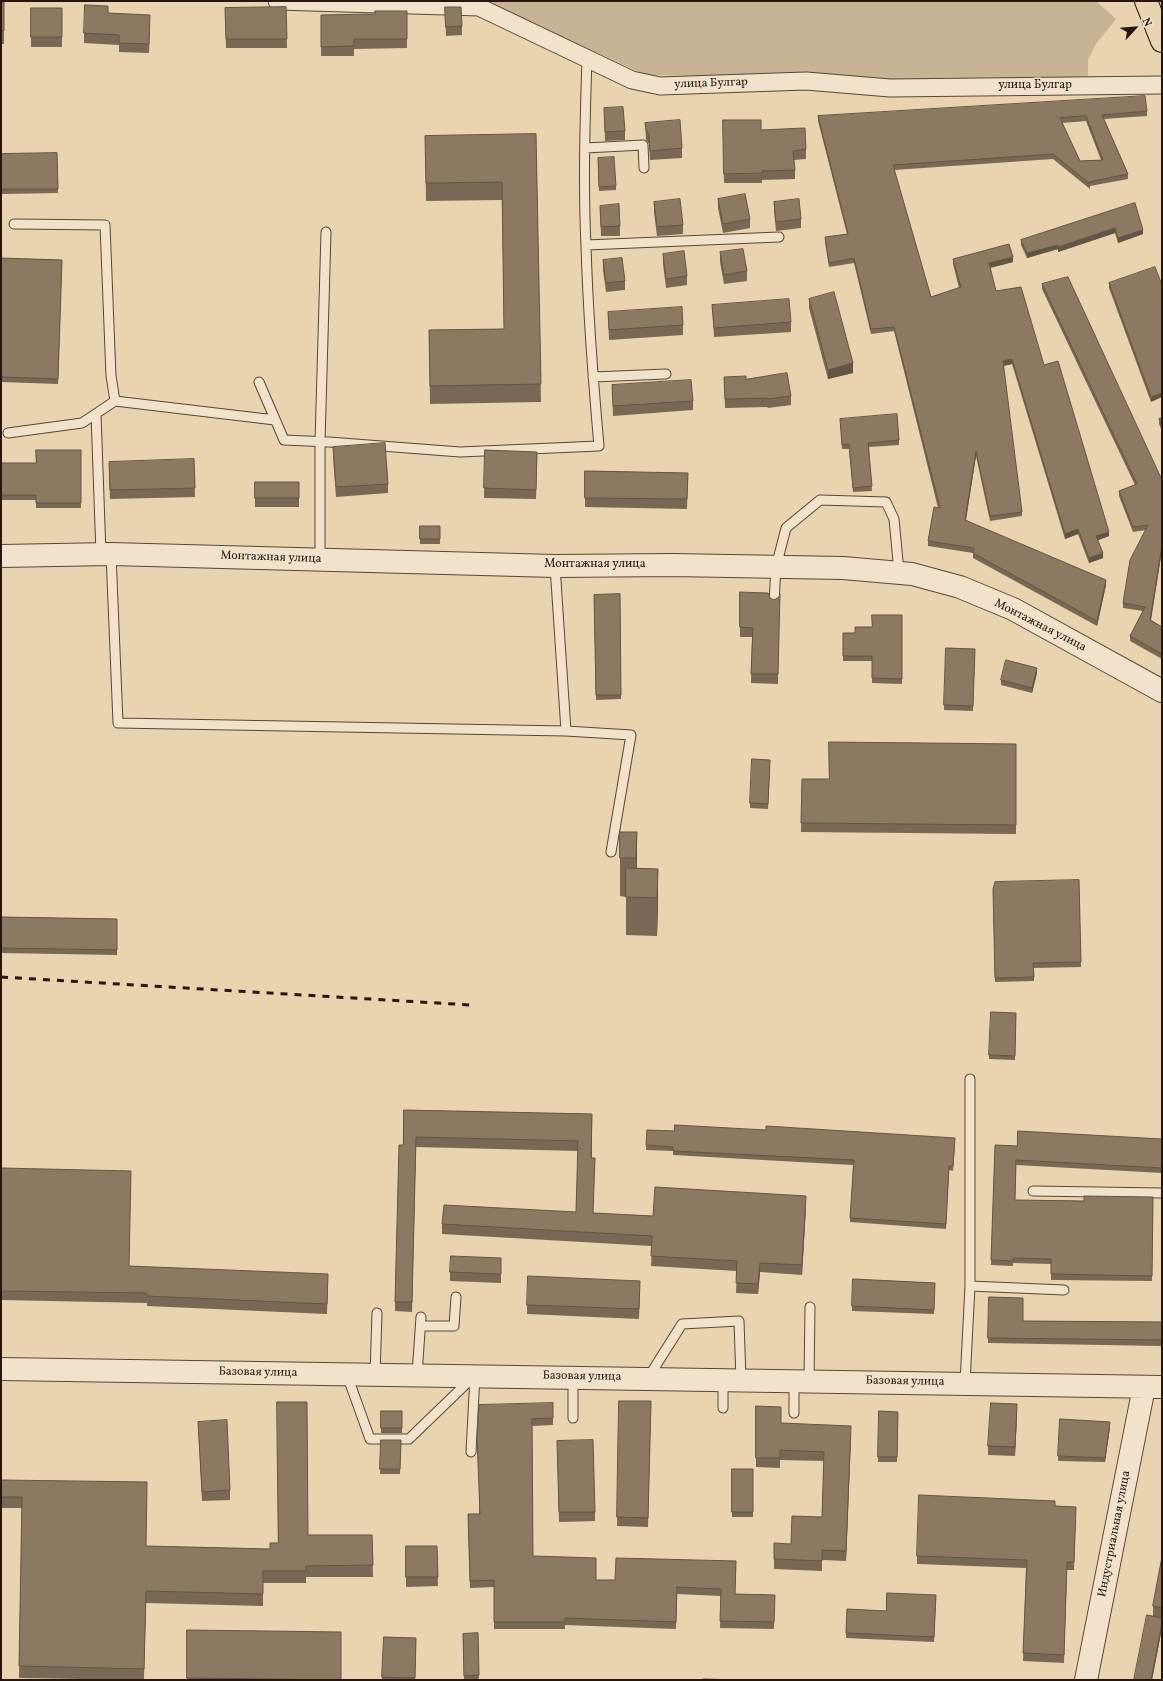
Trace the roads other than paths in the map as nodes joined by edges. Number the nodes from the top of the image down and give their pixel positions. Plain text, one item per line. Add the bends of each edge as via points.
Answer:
1 (277, 1) edge
2 (1146, 1) edge
3 (1162, 41) edge
4 (587, 58) junction
5 (1162, 85) edge
6 (585, 148) junction
7 (644, 168) dead end
8 (14, 224) dead end
9 (326, 232) dead end
10 (779, 238) dead end
11 (586, 245) junction
12 (666, 374) dead end
13 (593, 377) junction
14 (259, 382) dead end
15 (115, 402) junction
16 (96, 414) junction
17 (275, 420) junction
18 (8, 433) dead end
19 (320, 442) junction
20 (3, 552) edge
21 (106, 554) junction
22 (320, 560) junction
23 (556, 566) junction
24 (776, 567) junction
25 (899, 573) junction
26 (774, 603) edge
27 (1162, 691) edge
28 (566, 731) junction
29 (611, 852) dead end
30 (970, 1079) dead end
31 (1033, 1191) dead end
32 (1162, 1193) edge
33 (970, 1286) junction
34 (1064, 1290) dead end
35 (456, 1297) dead end
36 (810, 1307) dead end
37 (377, 1313) dead end
38 (1, 1369) edge
39 (347, 1375) junction
40 (375, 1375) junction
41 (417, 1375) junction
42 (475, 1376) junction
43 (574, 1377) junction
44 (648, 1379) junction
45 (732, 1380) junction
46 (801, 1381) junction
47 (965, 1383) junction
48 (1153, 1387) edge
49 (723, 1408) dead end
50 (794, 1413) dead end
51 (573, 1418) dead end
52 (471, 1452) dead end
53 (1086, 1680) edge

1 - 4 street, улица Булгар via 479,7
2 - 3 main road
4 - 5 street, улица Булгар via 632,80 660,86 806,81 890,88
4 - 6 lane
6 - 7 lane via 643,145
6 - 11 lane
8 - 15 lane via 105,225
9 - 19 lane
10 - 11 lane
11 - 13 lane
12 - 13 lane
13 - 19 lane via 599,446 460,452
14 - 17 lane
15 - 16 lane
15 - 17 lane
16 - 18 lane via 82,423
16 - 21 lane
17 - 19 lane via 284,440
19 - 22 lane
20 - 21 street, Монтажная улица
21 - 22 street, Монтажная улица
21 - 28 lane via 118,723
22 - 23 street, Монтажная улица
23 - 24 street, Монтажная улица
23 - 28 lane
24 - 25 street, Монтажная улица via 843,568
24 - 25 lane via 786,528 820,500 886,502 894,519
24 - 26 lane
25 - 27 street, Монтажная улица via 960,587 1013,609
28 - 29 lane via 631,735
30 - 33 lane
31 - 32 lane
33 - 34 lane
33 - 47 lane
35 - 41 lane via 454,1326 421,1321
36 - 46 lane
37 - 40 lane
38 - 39 street, Базовая улица
39 - 40 street, Базовая улица
39 - 42 lane via 370,1439 409,1439
40 - 41 street, Базовая улица
41 - 42 street, Базовая улица
42 - 43 street, Базовая улица
42 - 52 lane
43 - 44 street, Базовая улица
43 - 51 lane
44 - 45 street, Базовая улица
44 - 45 lane via 682,1324 739,1321
45 - 46 street, Базовая улица
45 - 49 lane
46 - 47 street, Базовая улица
46 - 50 lane
47 - 48 street, Базовая улица
48 - 53 street, Индустриальная улица

